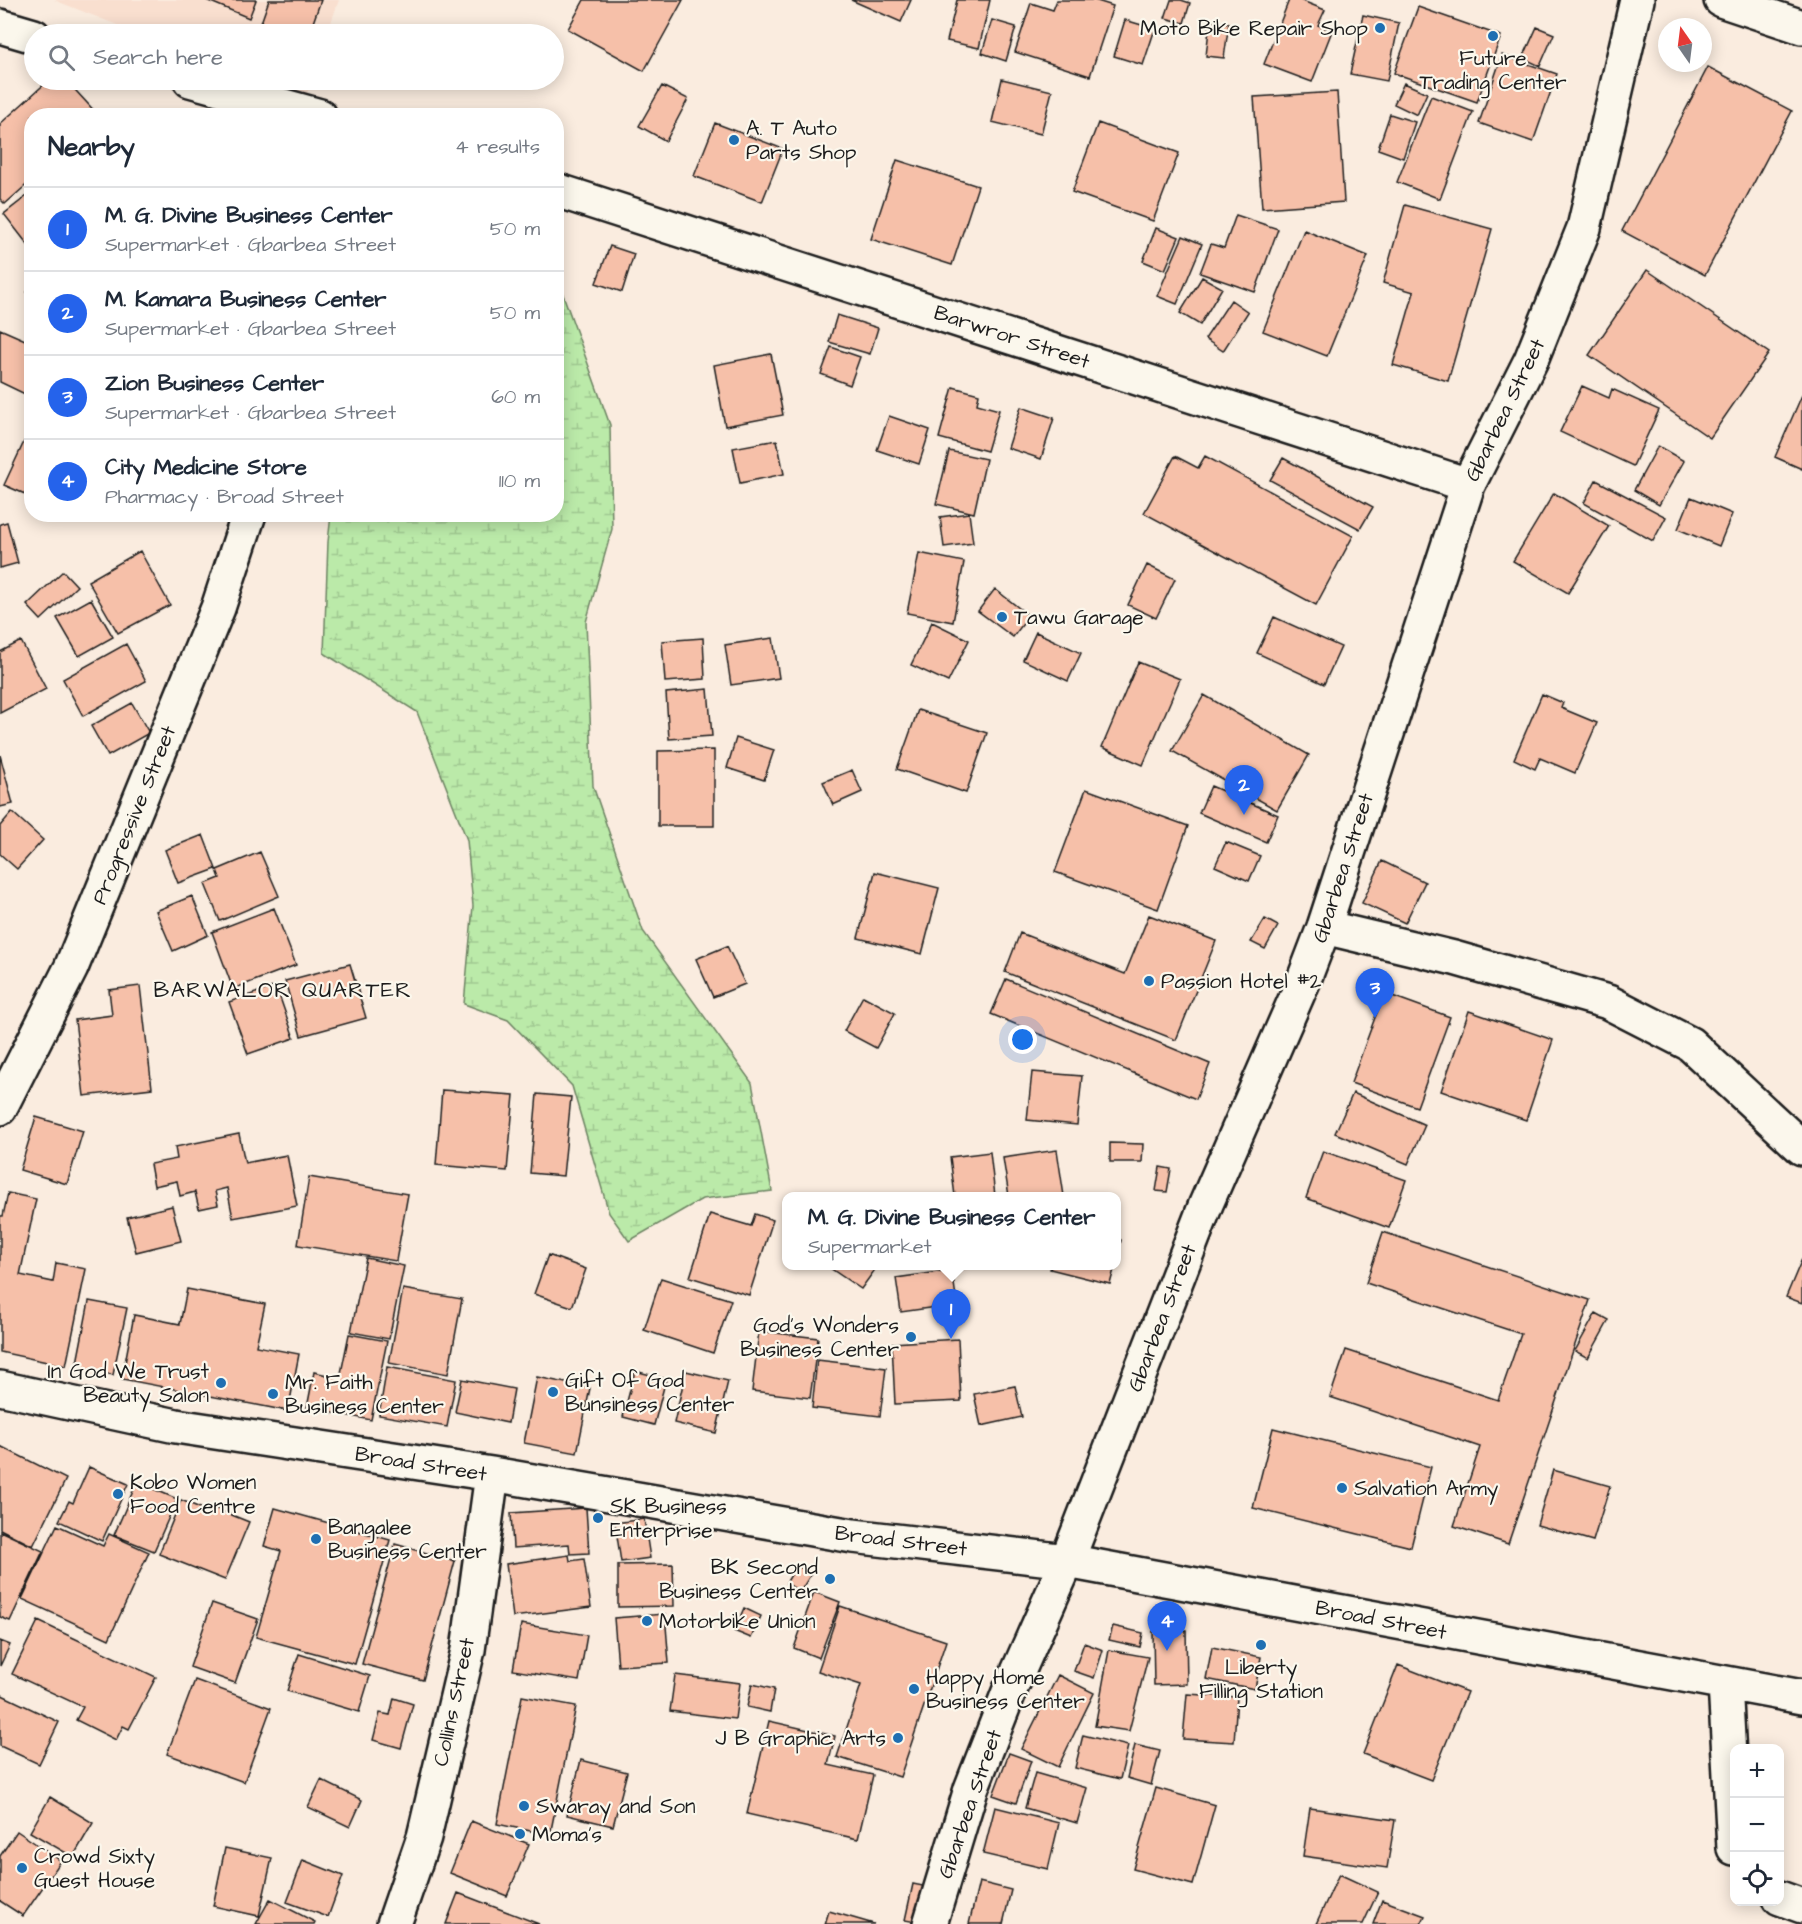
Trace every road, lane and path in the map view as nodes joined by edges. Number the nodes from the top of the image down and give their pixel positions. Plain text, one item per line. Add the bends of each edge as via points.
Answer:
1 (1636, 0) edge
2 (1721, 0) edge
3 (0, 26) edge
4 (1802, 27) edge
5 (24, 33) edge
6 (226, 90) edge
7 (291, 108) edge
8 (564, 193) edge
9 (1468, 484) junction
10 (246, 522) edge
11 (1324, 927) junction
12 (0, 1108) edge
13 (1802, 1148) edge
14 (0, 1388) edge
15 (492, 1474) junction
16 (1067, 1561) junction
17 (1725, 1683) junction
18 (1802, 1697) edge
19 (1731, 1798) edge
20 (1784, 1900) edge
21 (1802, 1906) edge
22 (394, 1924) edge
23 (930, 1924) edge

1 - 9 main road, Gbarbea Street via 1584,228 1531,360
2 - 4 main road
3 - 5 main road
6 - 7 main road
8 - 9 main road, Barwror Street
9 - 11 main road, Gbarbea Street
10 - 12 main road, Progressive Street via 218,608 71,968
11 - 13 main road via 1454,957 1608,1002 1690,1044
11 - 16 main road, Gbarbea Street via 1206,1204
14 - 15 main road, Broad Street via 176,1426
15 - 16 main road, Broad Street via 853,1536
15 - 22 main road, Collins Street via 468,1650 424,1837
16 - 17 main road, Broad Street
16 - 23 main road, Gbarbea Street via 971,1789
17 - 18 main road, Broad Street
17 - 19 main road
20 - 21 main road

